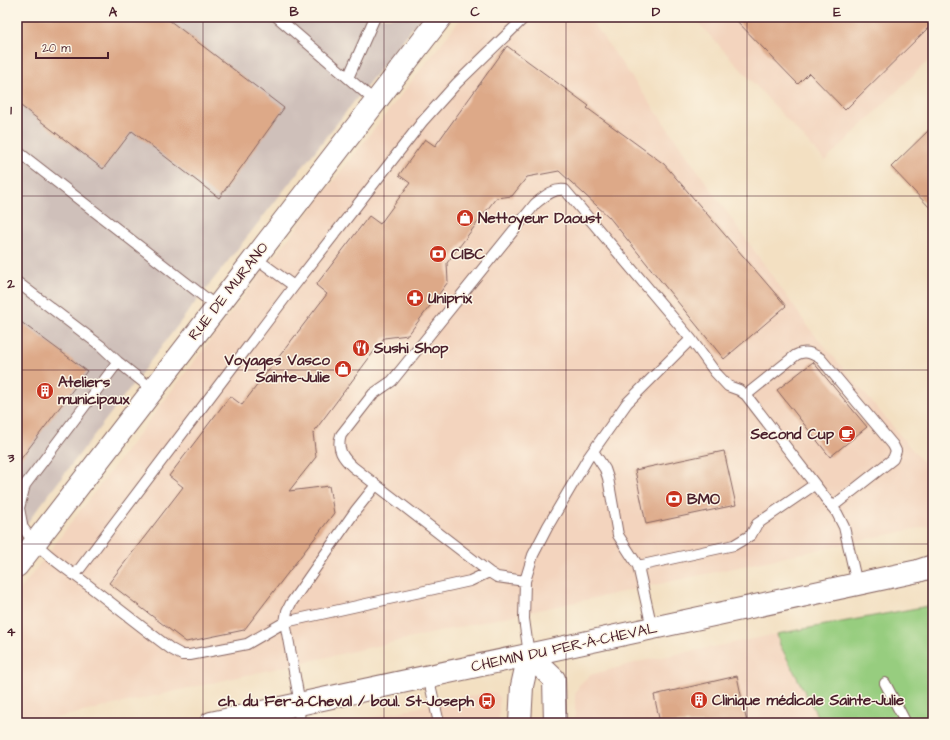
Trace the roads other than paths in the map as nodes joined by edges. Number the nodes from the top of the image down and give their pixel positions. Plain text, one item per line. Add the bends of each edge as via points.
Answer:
1 (277, 17) edge
2 (375, 17) edge
3 (441, 17) edge
4 (524, 17) edge
5 (348, 78) junction
6 (376, 102) junction
7 (17, 151) edge
8 (254, 257) junction
9 (17, 282) edge
10 (294, 286) junction
11 (216, 306) junction
12 (691, 339) junction
13 (118, 362) junction
14 (152, 389) junction
15 (746, 395) junction
16 (593, 451) junction
17 (376, 485) junction
18 (814, 485) junction
19 (832, 507) junction
20 (17, 518) edge
21 (25, 533) edge
22 (17, 566) edge
23 (638, 566) junction
24 (928, 569) edge
25 (489, 572) junction
26 (75, 575) junction
27 (525, 581) junction
28 (857, 584) junction
29 (285, 622) junction
30 (652, 628) junction
31 (529, 655) junction
32 (428, 676) junction
33 (885, 683) dead end
34 (300, 713) edge
35 (211, 723) edge
36 (439, 723) edge
37 (520, 723) edge
38 (555, 723) edge
39 (906, 723) edge

1 - 5 lane
2 - 5 lane
3 - 6 street, RUE DE MURANO
4 - 10 lane via 457,83 422,122
5 - 6 lane
6 - 8 street, RUE DE MURANO
7 - 11 lane
8 - 10 lane
8 - 11 street, RUE DE MURANO
9 - 13 lane
10 - 26 lane
11 - 14 street, RUE DE MURANO
12 - 15 lane via 728,386
12 - 16 lane via 627,403
12 - 17 lane via 565,190 551,192 535,204 392,381 373,394 341,435 339,448 342,455 353,468
13 - 14 lane
13 - 21 lane via 25,485 19,508
14 - 21 street, RUE DE MURANO
15 - 18 lane
15 - 19 lane via 796,355 807,352 820,358 893,445 896,451 894,459
16 - 23 lane via 608,478 618,535
16 - 27 lane via 548,526 533,555
17 - 25 lane
17 - 29 lane via 291,604
18 - 19 lane
18 - 23 lane via 757,524 751,535 734,545
19 - 28 lane via 844,526
20 - 21 lane
21 - 22 street, RUE DE MURANO
21 - 26 lane
23 - 30 lane
24 - 28 street, CHEMIN DU FER-À-CHEVAL
25 - 27 lane via 497,577
25 - 29 lane via 470,581
26 - 29 lane via 182,655 190,656 247,644
27 - 31 lane via 524,619
28 - 30 street, CHEMIN DU FER-À-CHEVAL
29 - 34 lane
30 - 31 street, CHEMIN DU FER-À-CHEVAL
31 - 32 street, CHEMIN DU FER-À-CHEVAL
31 - 37 street via 522,686
31 - 38 street via 554,679
32 - 34 street, CHEMIN DU FER-À-CHEVAL
32 - 36 lane
33 - 39 lane
34 - 35 street, CHEMIN DU FER-À-CHEVAL

